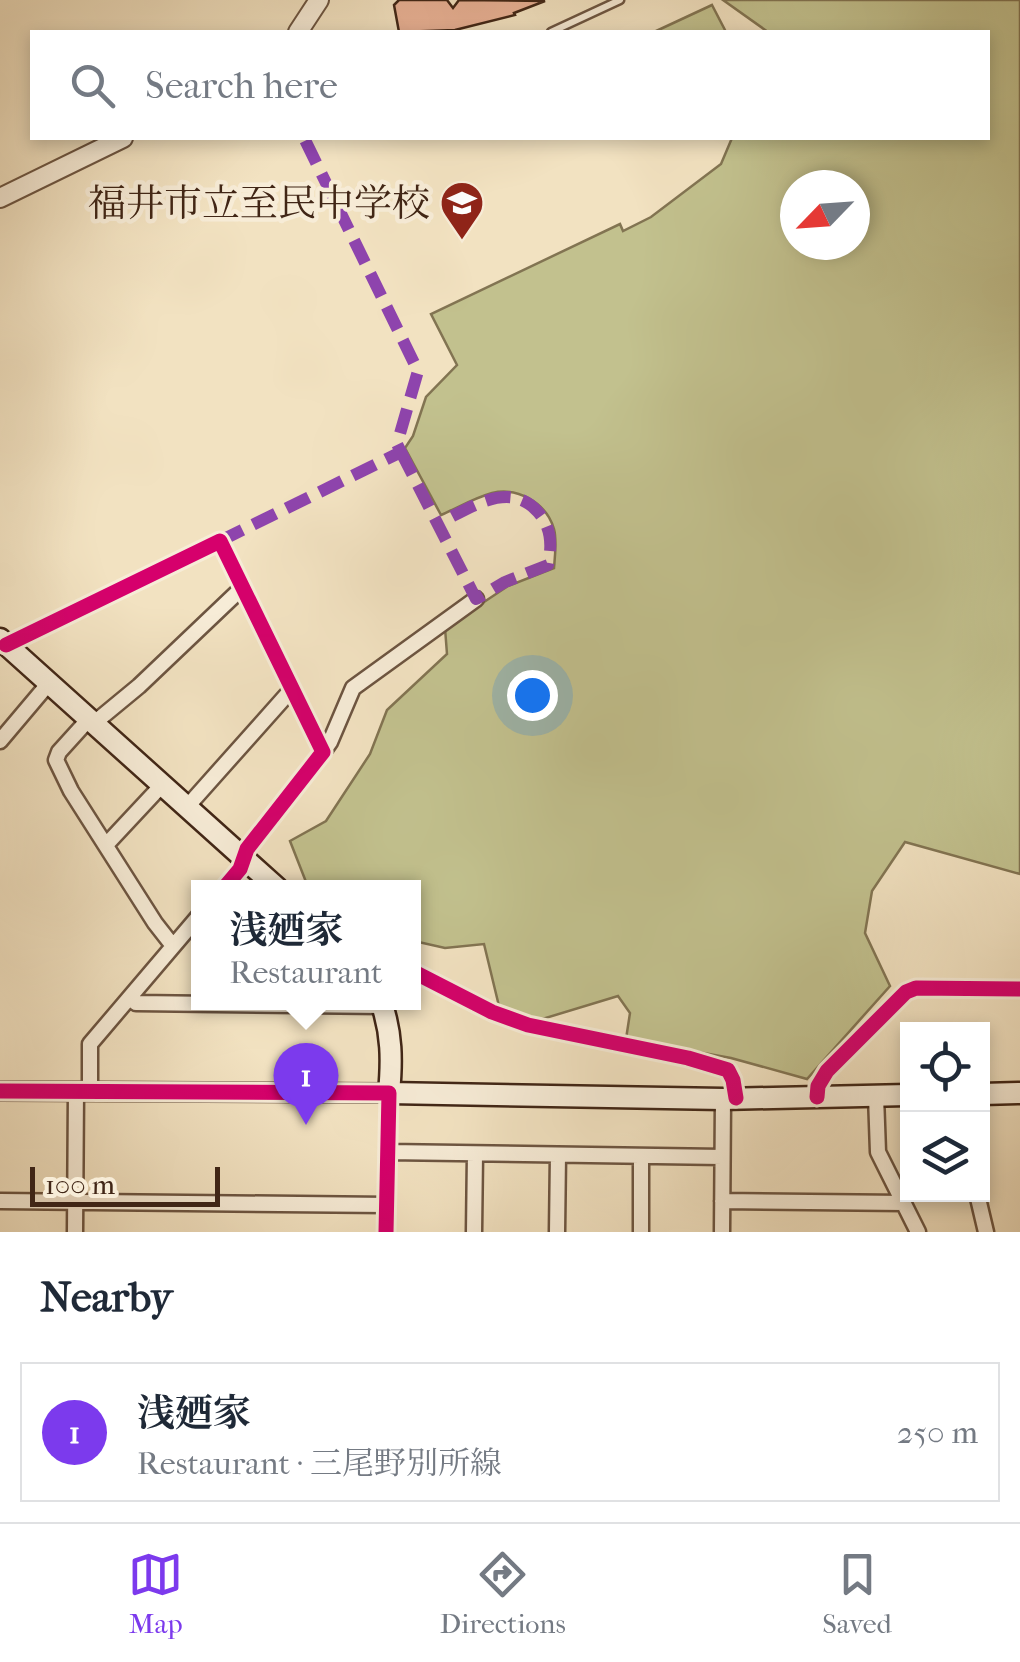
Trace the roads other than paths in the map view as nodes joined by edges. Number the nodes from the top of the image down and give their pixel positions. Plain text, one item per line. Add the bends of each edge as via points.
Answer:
1 (318, 0) edge
2 (620, 0) edge
3 (299, 30) edge
4 (556, 30) edge
5 (119, 140) edge
6 (0, 198) edge
7 (242, 588) junction
8 (476, 599) dead end
9 (3, 642) edge
10 (49, 683) junction
11 (292, 689) junction
12 (91, 722) junction
13 (0, 741) edge
14 (323, 752) junction
15 (162, 785) junction
16 (186, 808) junction
17 (106, 845) junction
18 (243, 860) junction
19 (231, 880) edge
20 (267, 880) edge
21 (191, 925) edge
22 (174, 946) junction
23 (421, 976) edge
24 (1020, 989) edge
25 (130, 998) junction
26 (191, 1003) edge
27 (382, 1010) edge
28 (0, 1091) edge
29 (83, 1091) junction
30 (389, 1093) junction
31 (990, 1094) edge
32 (1020, 1094) edge
33 (900, 1095) edge
34 (876, 1096) junction
35 (816, 1097) junction
36 (730, 1098) junction
37 (388, 1152) junction
38 (475, 1154) junction
39 (558, 1155) junction
40 (642, 1157) junction
41 (722, 1157) junction
42 (0, 1201) edge
43 (722, 1201) junction
44 (76, 1202) junction
45 (979, 1202) edge
46 (386, 1204) junction
47 (904, 1204) junction
48 (75, 1232) edge
49 (386, 1232) edge
50 (474, 1232) edge
51 (557, 1232) edge
52 (640, 1232) edge
53 (722, 1232) edge
54 (918, 1232) edge
55 (986, 1232) edge

1 - 3 street
2 - 4 lane
5 - 6 street
7 - 9 street via 220,540
7 - 11 street
7 - 12 street
8 - 14 street via 354,688
9 - 10 main road
10 - 12 main road
10 - 13 street
11 - 14 street
11 - 16 street
12 - 15 main road
12 - 17 street via 56,760
14 - 18 street
15 - 16 main road
15 - 17 street
16 - 18 main road
17 - 22 street
18 - 19 street
18 - 20 main road
21 - 22 street
22 - 25 street
23 - 36 street via 528,1025 728,1070
24 - 35 street via 906,992 827,1071
25 - 26 street
25 - 29 street via 90,1044
27 - 30 main road via 392,1056
28 - 29 street
29 - 30 street
29 - 44 street
30 - 36 main road
30 - 37 street
31 - 32 main road
33 - 34 main road
34 - 35 main road
34 - 47 street via 878,1152
35 - 36 main road
36 - 41 street
37 - 38 street
37 - 46 street
38 - 39 street
38 - 50 street
39 - 40 street
39 - 51 street
40 - 41 street
40 - 52 street
41 - 43 street
42 - 44 street
43 - 47 street
43 - 53 street
44 - 46 street
44 - 48 street
45 - 55 street
46 - 49 street
47 - 54 street

